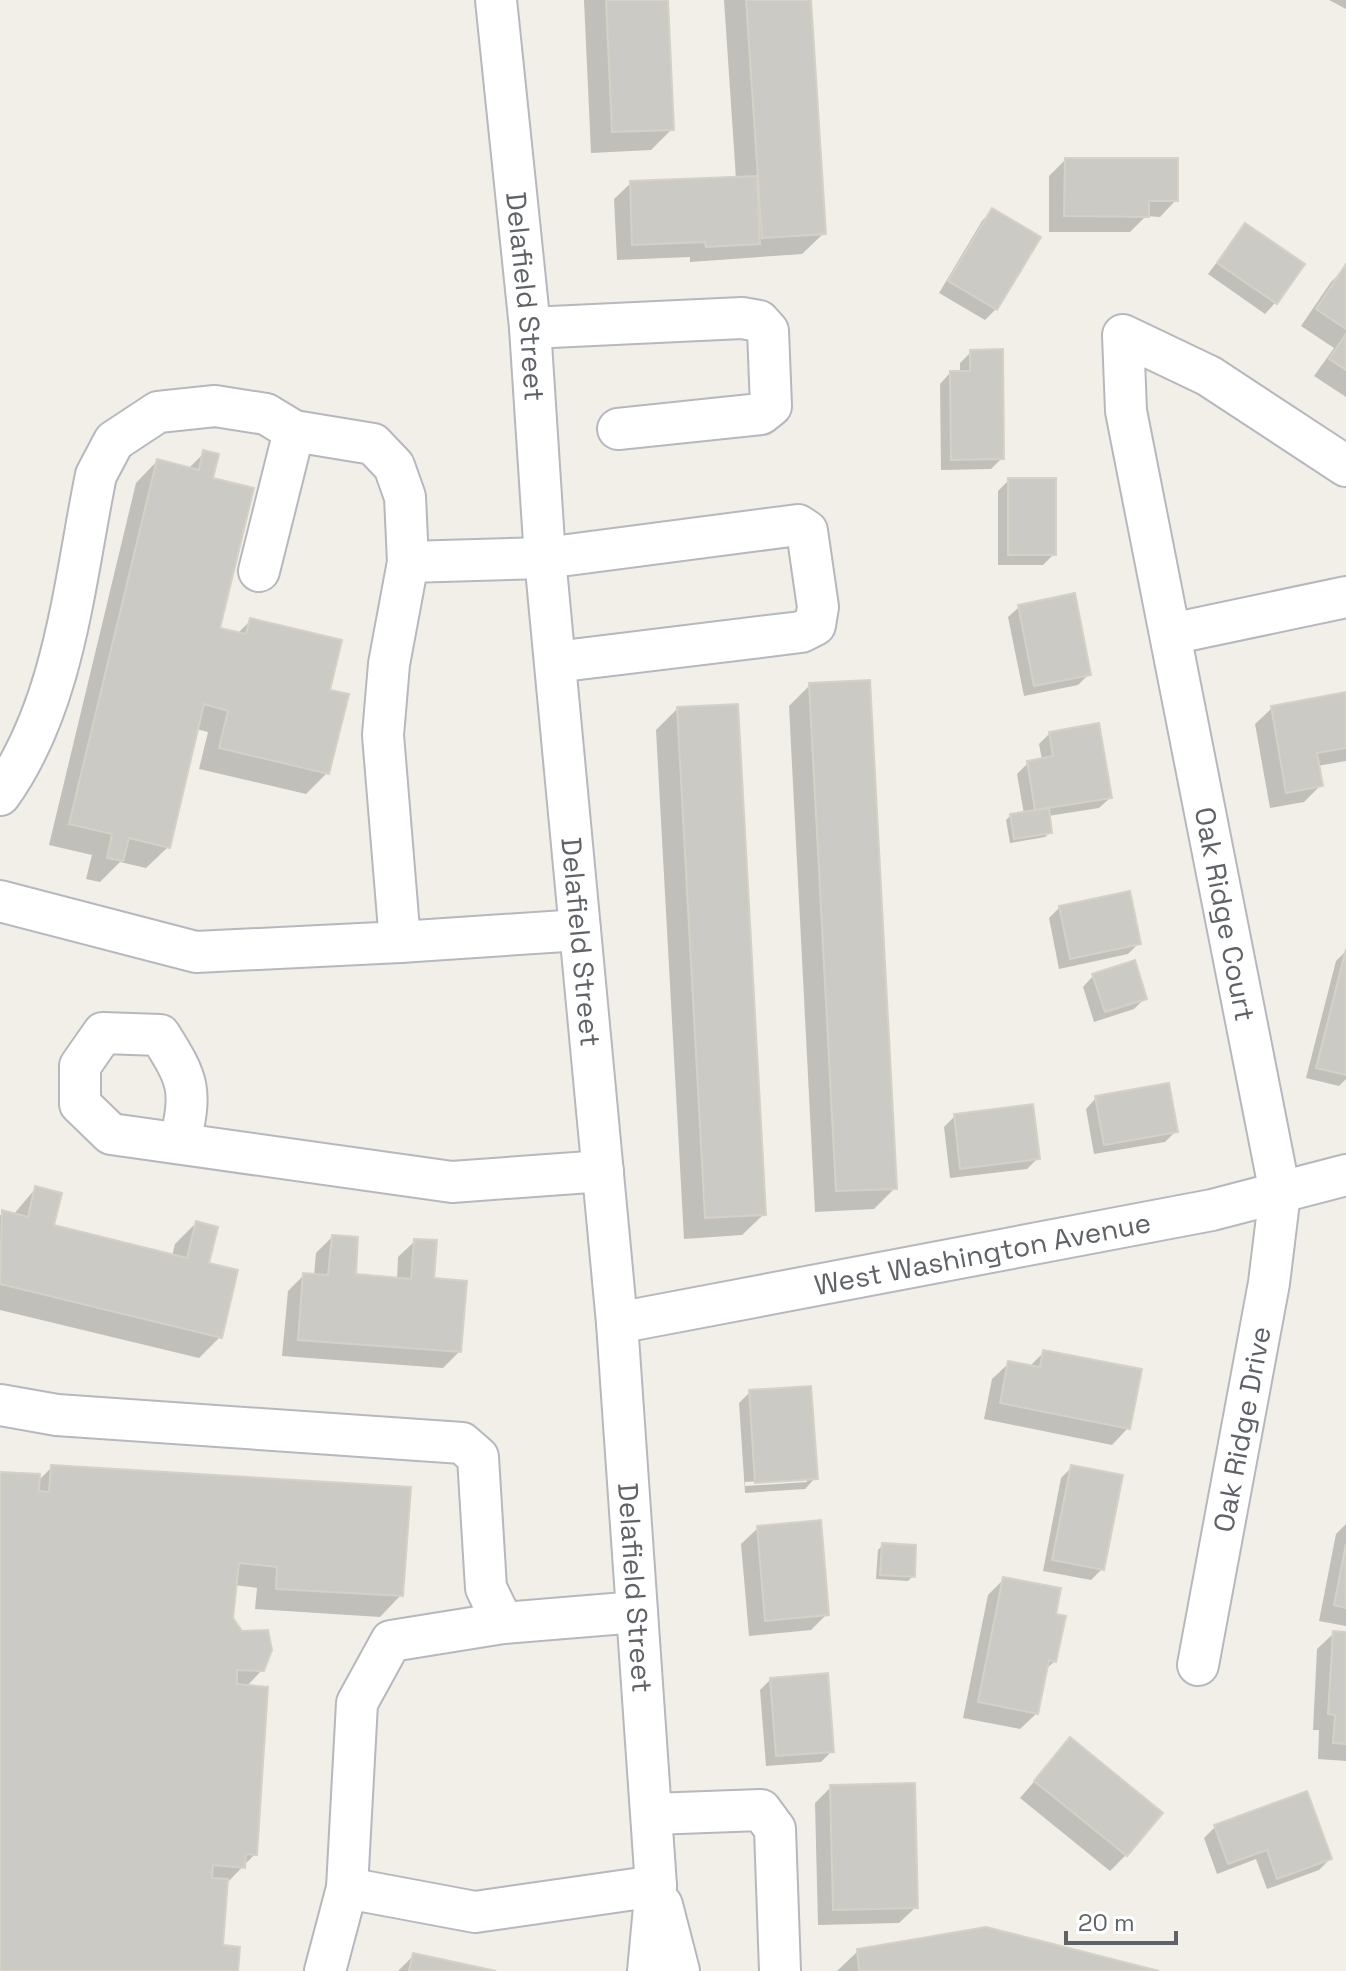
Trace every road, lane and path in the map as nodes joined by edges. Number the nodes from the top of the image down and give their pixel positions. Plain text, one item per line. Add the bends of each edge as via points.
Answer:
1 (496, 0) edge
2 (530, 328) junction
3 (618, 429) dead end
4 (294, 431) junction
5 (1346, 466) edge
6 (545, 558) junction
7 (408, 562) junction
8 (259, 571) dead end
9 (1346, 597) edge
10 (1171, 634) junction
11 (555, 662) junction
12 (0, 795) edge
13 (0, 901) edge
14 (580, 930) junction
15 (400, 942) junction
16 (180, 1143) dead end
17 (603, 1171) junction
18 (1346, 1175) edge
19 (1280, 1193) junction
20 (617, 1323) junction
21 (0, 1405) edge
22 (637, 1612) junction
23 (503, 1623) junction
24 (1198, 1665) dead end
25 (652, 1814) junction
26 (656, 1886) junction
27 (347, 1888) junction
28 (325, 1971) edge
29 (648, 1971) edge
30 (679, 1971) edge
31 (780, 1971) edge

1 - 2 street, Delafield Street
2 - 3 street via 742,318 759,321 768,331 771,406 761,414
2 - 6 street, Delafield Street
4 - 7 street via 373,444 394,466 405,497
4 - 8 street
4 - 12 street via 266,414 215,406 158,412 114,441 96,475 46,708 23,764
5 - 10 street, Oak Ridge Court via 1209,376 1123,335 1126,411
6 - 7 street
6 - 11 street, Delafield Street
6 - 11 street via 798,525 807,531 818,607 815,625 801,632
7 - 15 street via 389,664 383,735
9 - 10 street
10 - 19 street, Oak Ridge Court
11 - 14 street, Delafield Street
13 - 15 street via 196,952
14 - 15 street
14 - 17 street, Delafield Street
16 - 17 street via 452,1182
17 - 20 street, Delafield Street
18 - 19 street, West Washington Avenue
19 - 20 street, West Washington Avenue
19 - 24 street, Oak Ridge Drive via 1269,1283
20 - 22 street, Delafield Street
21 - 23 street via 57,1415 462,1443 478,1457 486,1588
22 - 23 street
22 - 25 street, Delafield Street
23 - 27 street via 391,1641 357,1703
25 - 26 street, Delafield Street
25 - 31 street via 761,1810 775,1829
26 - 27 street via 475,1912
26 - 29 street, Delafield Street
26 - 30 street, Delafield Street
27 - 28 street

